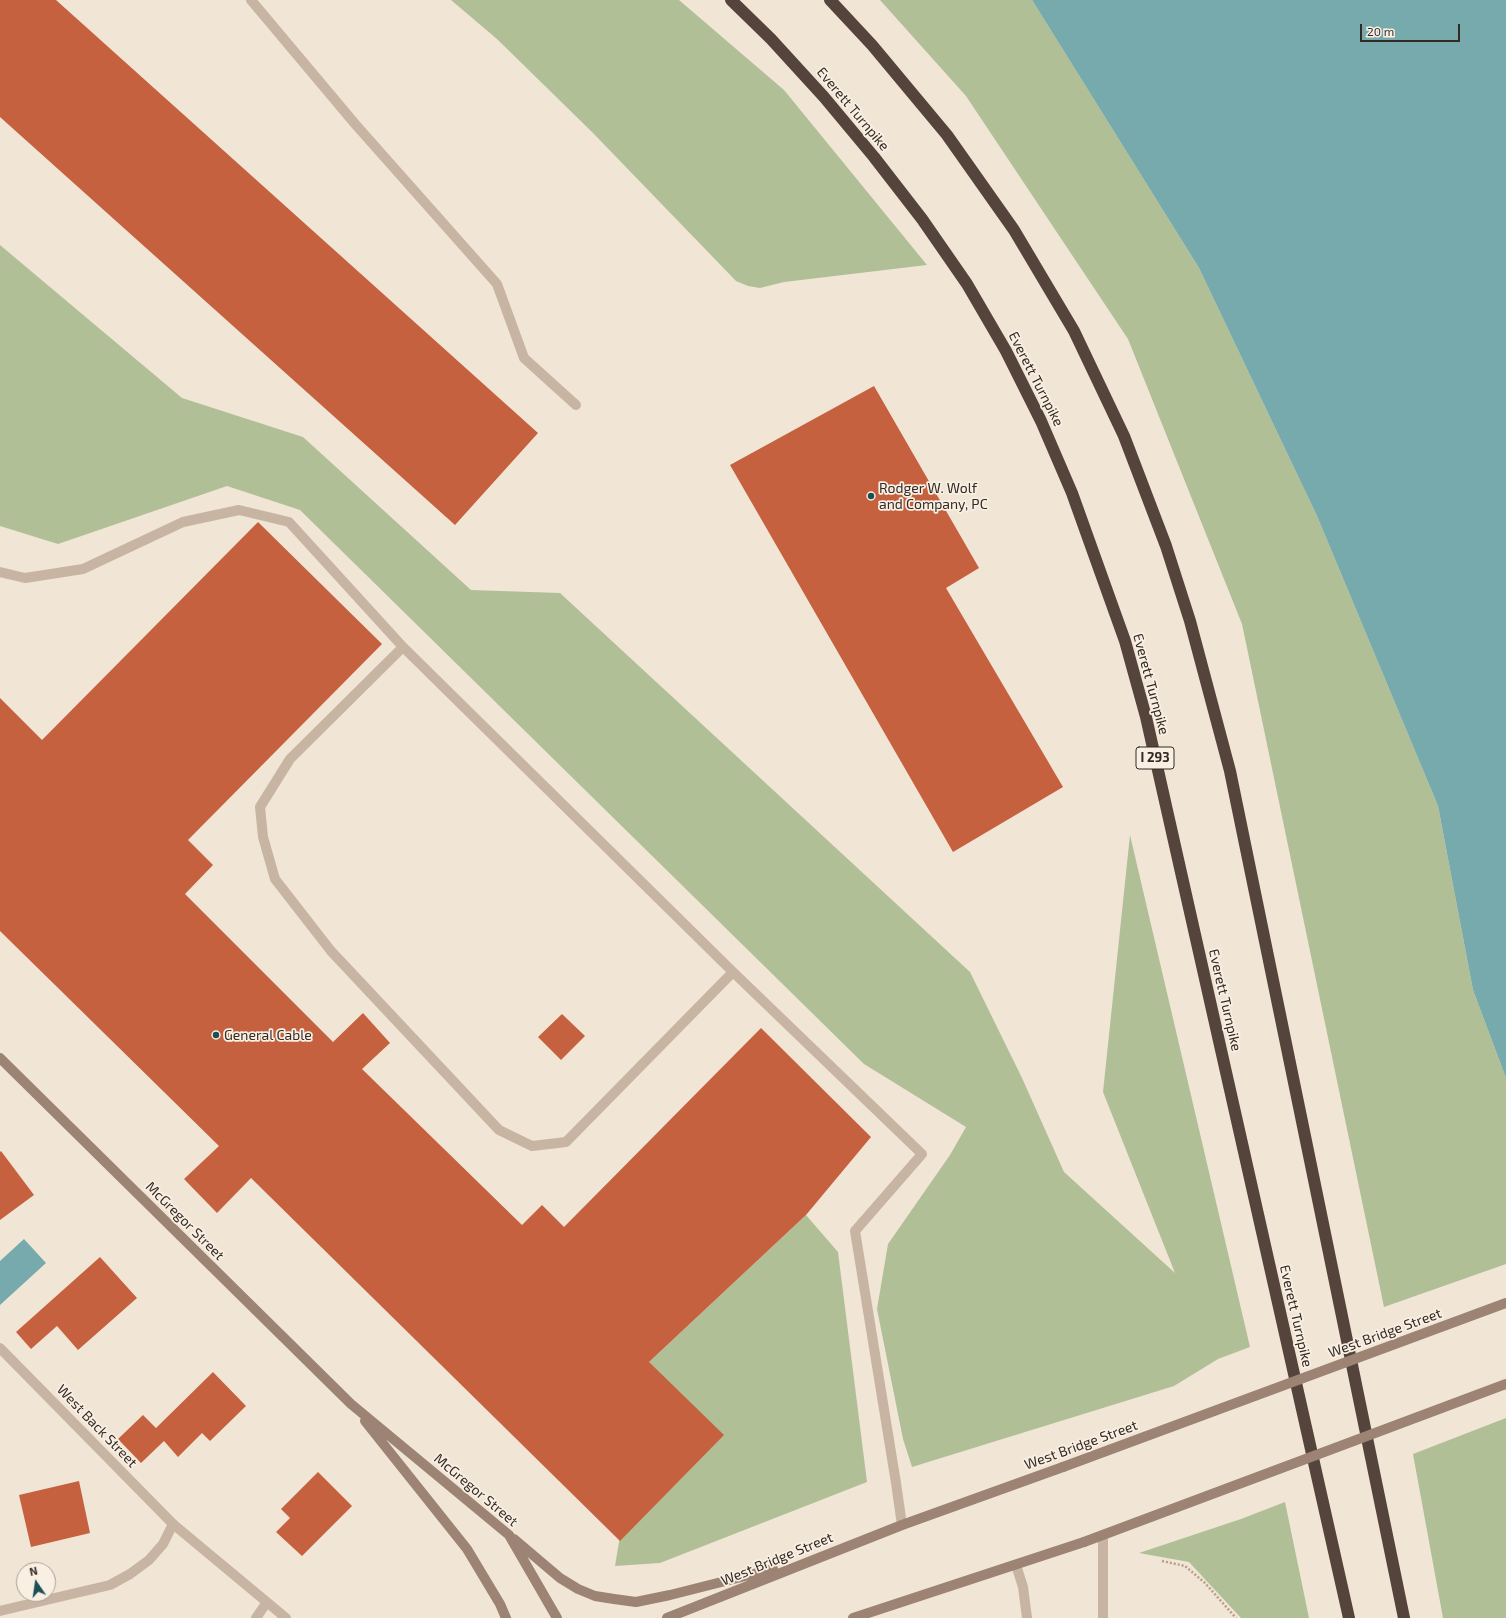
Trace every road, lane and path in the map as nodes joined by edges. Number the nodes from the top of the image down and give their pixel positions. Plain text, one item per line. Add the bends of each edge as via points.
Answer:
1 (251, 0) edge
2 (731, 0) edge
3 (830, 0) edge
4 (576, 404) dead end
5 (0, 572) edge
6 (404, 647) junction
7 (733, 972) junction
8 (0, 1058) edge
9 (1506, 1303) edge
10 (0, 1348) edge
11 (1506, 1384) edge
12 (351, 1404) junction
13 (173, 1524) junction
14 (902, 1525) junction
15 (509, 1535) junction
16 (1103, 1535) junction
17 (812, 1559) junction
18 (1162, 1561) dead end
19 (1016, 1565) junction
20 (267, 1602) junction
21 (0, 1611) edge
22 (256, 1618) edge
23 (286, 1618) edge
24 (506, 1618) edge
25 (557, 1618) edge
26 (667, 1618) edge
27 (853, 1618) edge
28 (1027, 1618) edge
29 (1103, 1618) edge
30 (1236, 1618) edge
31 (1349, 1618) edge
32 (1404, 1618) edge

1 - 4 street via 356,125 498,284 524,358
2 - 31 highway, Everett Turnpike / I 293 via 824,96 927,226 1006,351 1042,421 1072,493 1125,641 1146,717
3 - 32 highway via 872,45 947,135 1014,230 1078,338 1124,436 1166,546 1190,621 1230,771
5 - 6 street via 24,578 83,569 183,522 240,510 289,522
6 - 7 street
6 - 7 street via 290,759 260,806 263,837 275,879 331,951 499,1130 532,1146 566,1142
7 - 14 street via 922,1154 855,1231
8 - 12 main road, McGregor Street
9 - 14 main road, West Bridge Street, bridge
10 - 13 street, West Back Street
11 - 16 main road, bridge
12 - 15 main road, McGregor Street
12 - 24 main road, McGregor Street via 467,1549
13 - 20 street, West Back Street
13 - 21 street via 163,1544 149,1560 110,1585
14 - 17 main road, West Bridge Street
15 - 17 main road via 560,1578 578,1589 595,1596 636,1602 670,1596
15 - 25 main road, McGregor Street
16 - 19 main road, bridge
16 - 29 street
17 - 26 main road, West Bridge Street
18 - 30 path via 1185,1566 1205,1583
19 - 27 main road
19 - 28 street via 1023,1587
20 - 22 street
20 - 23 street, West Back Street

